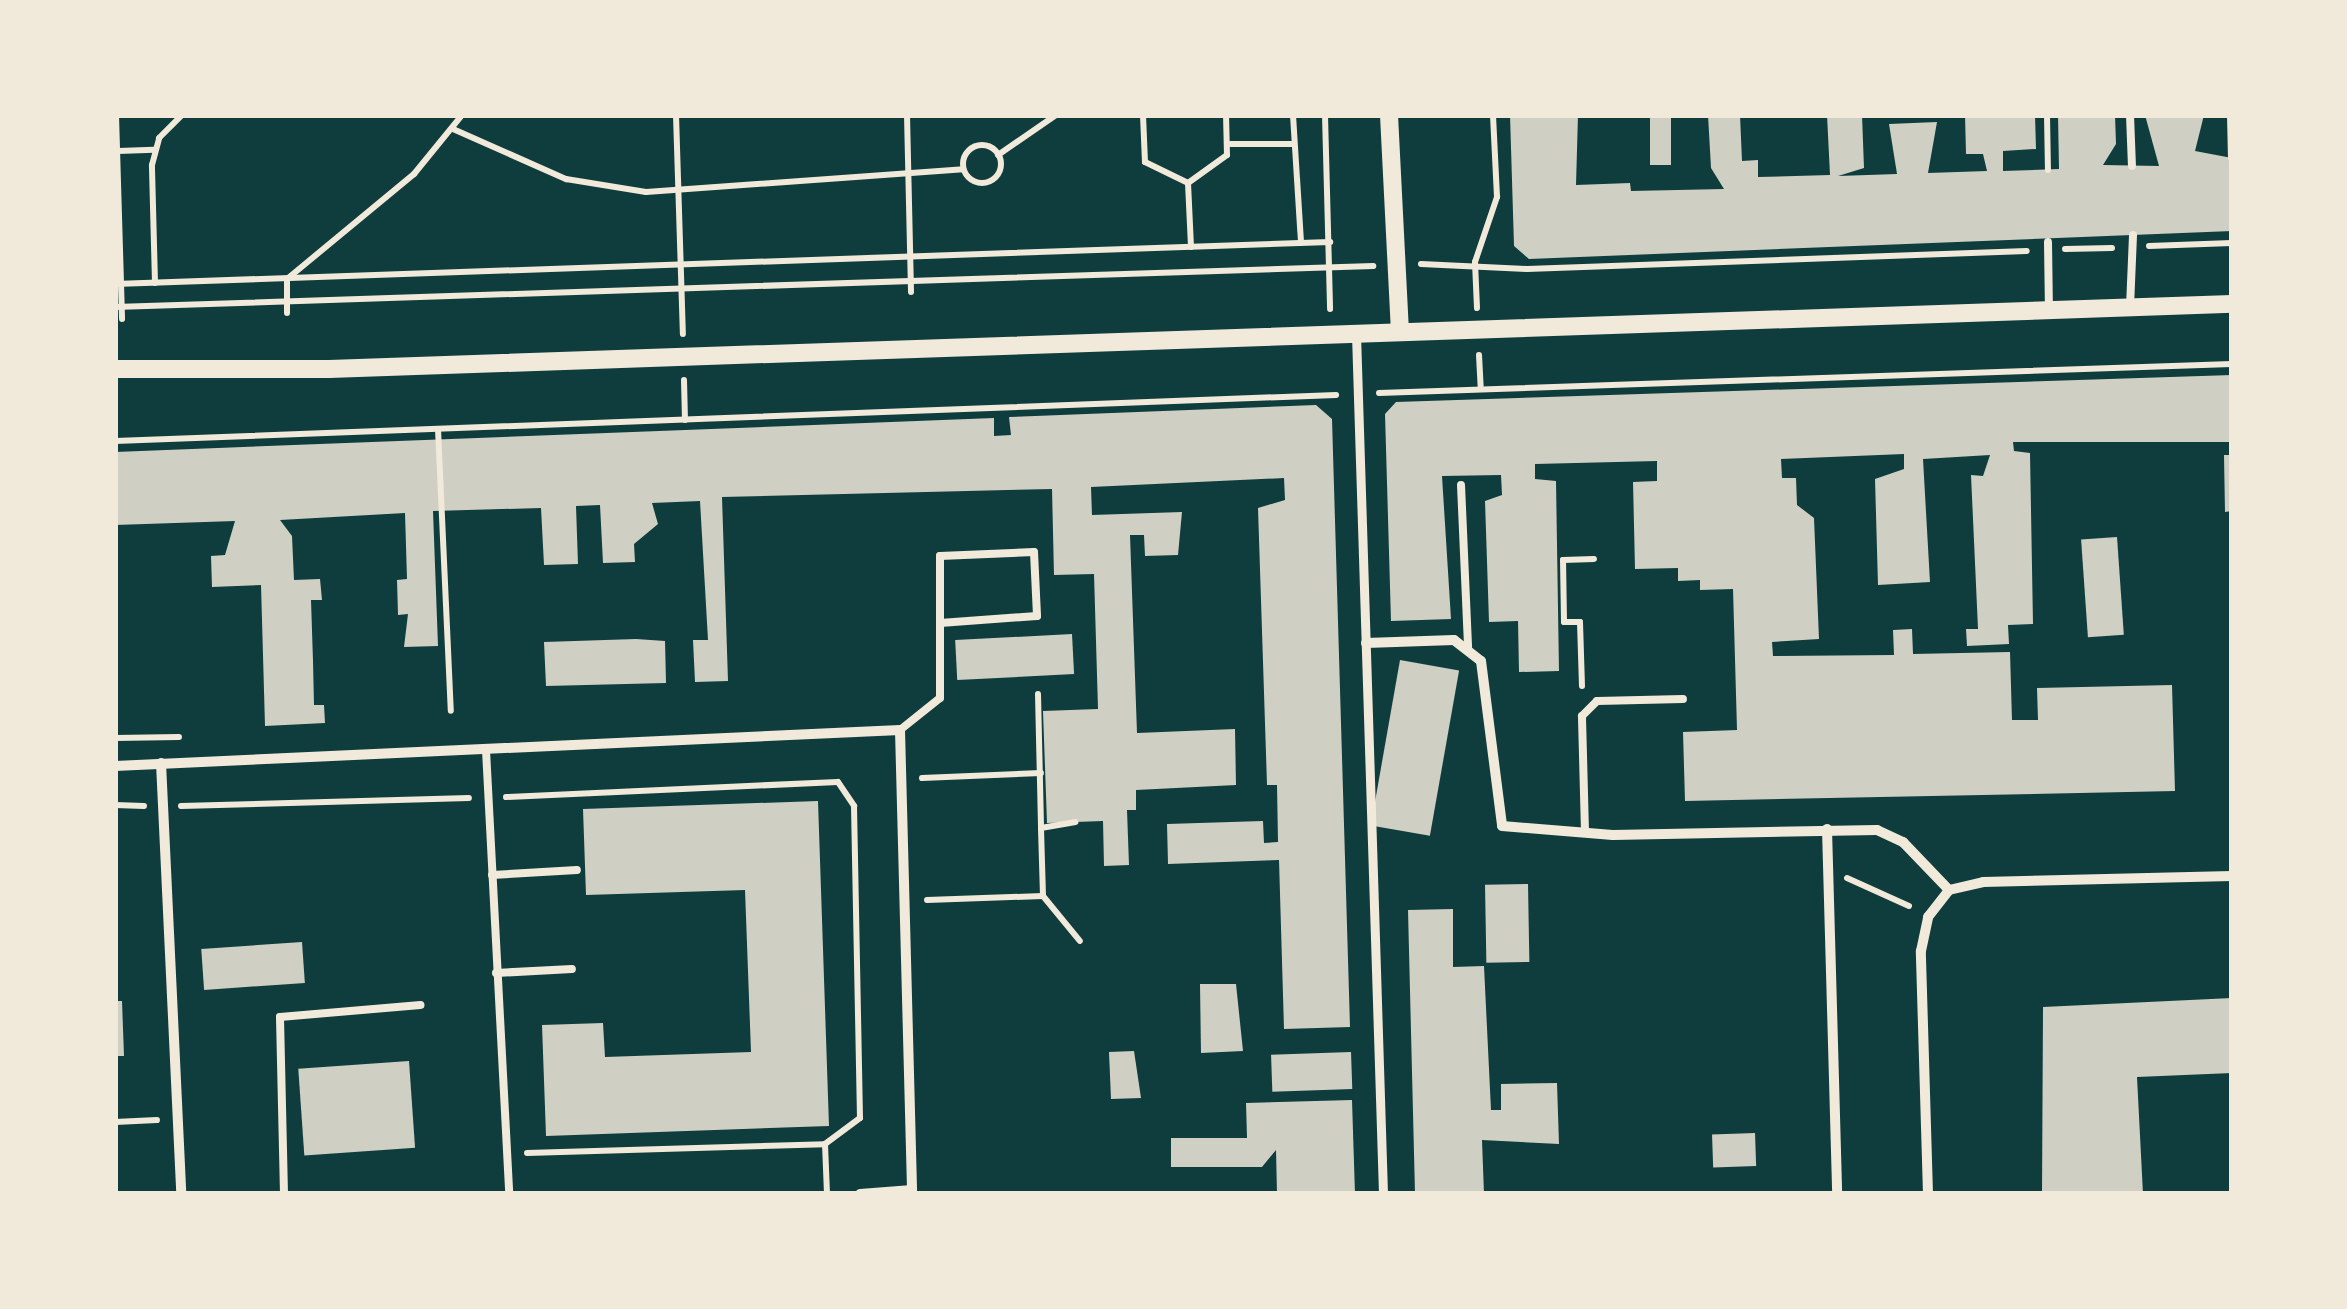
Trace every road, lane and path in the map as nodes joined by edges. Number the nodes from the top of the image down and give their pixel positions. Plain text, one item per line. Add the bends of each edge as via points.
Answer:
1 (116, 115) edge
2 (164, 115) edge
3 (182, 115) edge
4 (462, 115) edge
5 (676, 115) edge
6 (906, 115) edge
7 (1056, 115) edge
8 (1143, 115) edge
9 (1226, 115) edge
10 (1292, 115) edge
11 (1325, 115) edge
12 (1389, 115) edge
13 (1494, 115) edge
14 (2048, 115) edge
15 (2130, 115) edge
16 (2231, 115) edge
17 (164, 130) junction
18 (453, 130) junction
19 (1230, 144) junction
20 (1294, 144) junction
21 (154, 150) junction
22 (118, 151) junction
23 (998, 154) junction
24 (2232, 158) edge
25 (2132, 166) dead end
26 (964, 169) junction
27 (2048, 170) dead end
28 (908, 180) junction
29 (1188, 183) junction
30 (678, 191) junction
31 (2133, 235) dead end
32 (1330, 242) junction
33 (1301, 243) junction
34 (2232, 243) edge
35 (2048, 246) junction
36 (1191, 247) junction
37 (2133, 247) junction
38 (910, 257) junction
39 (681, 265) junction
40 (287, 279) junction
41 (910, 280) junction
42 (118, 284) edge
43 (155, 284) junction
44 (682, 288) junction
45 (911, 292) dead end
46 (287, 302) junction
47 (2232, 304) edge
48 (118, 307) edge
49 (2130, 307) junction
50 (2049, 310) junction
51 (288, 312) dead end
52 (122, 319) dead end
53 (1400, 332) junction
54 (1356, 334) junction
55 (683, 337) dead end
56 (2232, 364) edge
57 (115, 369) edge
58 (684, 378) dead end
59 (1358, 394) junction
60 (684, 420) junction
61 (438, 429) junction
62 (115, 441) edge
63 (1461, 485) dead end
64 (1594, 560) dead end
65 (940, 622) junction
66 (1366, 642) junction
67 (1468, 647) junction
68 (1038, 694) dead end
69 (1683, 699) dead end
70 (450, 711) dead end
71 (1582, 716) junction
72 (900, 730) junction
73 (189, 737) dead end
74 (115, 738) edge
75 (486, 750) junction
76 (161, 763) junction
77 (115, 766) edge
78 (1041, 774) junction
79 (901, 779) junction
80 (488, 798) junction
81 (115, 805) edge
82 (164, 806) junction
83 (1075, 822) dead end
84 (1041, 828) junction
85 (1827, 829) junction
86 (1585, 832) junction
87 (577, 870) dead end
88 (492, 876) junction
89 (1842, 876) dead end
90 (2232, 876) edge
91 (1949, 890) junction
92 (1043, 896) junction
93 (927, 900) dead end
94 (1910, 907) dead end
95 (1080, 941) dead end
96 (572, 969) dead end
97 (496, 973) junction
98 (420, 1005) dead end
99 (178, 1119) junction
100 (115, 1122) edge
101 (826, 1144) junction
102 (505, 1153) junction
103 (181, 1194) edge
104 (284, 1194) edge
105 (509, 1194) edge
106 (828, 1194) edge
107 (860, 1194) edge
108 (1383, 1194) edge
109 (1837, 1194) edge
110 (1928, 1194) edge

1 - 22 path
2 - 17 path
3 - 17 path
4 - 18 path
5 - 30 path
6 - 28 path
7 - 23 path
8 - 29 path via 1145,162
9 - 19 path
10 - 20 path
11 - 32 path
12 - 53 street
13 - 35 path via 1497,198 1475,262 1527,269
14 - 27 path
15 - 25 lane
16 - 24 lane
17 - 21 path
18 - 30 path via 566,179
18 - 40 path via 394,192
19 - 20 path
19 - 29 path via 1220,166
20 - 33 path
21 - 22 path
21 - 43 path
22 - 42 path
23 - 26 path via 972,148
23 - 26 path via 989,181
26 - 28 path
28 - 30 path
28 - 38 path
29 - 36 path
30 - 39 path
31 - 37 lane
32 - 33 path
32 - 41 path via 1329,267
33 - 36 path
34 - 37 path
35 - 37 path
35 - 50 lane
36 - 38 path
37 - 49 lane
38 - 39 path
38 - 41 path
39 - 40 path
39 - 44 path
40 - 43 path
40 - 46 path
41 - 44 path
41 - 45 path
42 - 43 path
42 - 48 path
44 - 46 path
44 - 55 path
46 - 48 path
46 - 51 path
47 - 49 street
48 - 52 path
49 - 50 street
50 - 53 street
53 - 54 street
54 - 57 street
54 - 59 street
56 - 59 path
58 - 60 path
59 - 60 path
59 - 66 street
60 - 61 path
61 - 62 path
61 - 70 path
63 - 67 lane
64 - 71 path via 1562,560 1564,622 1580,622
65 - 65 lane via 940,556 1034,552 1037,616
65 - 72 lane via 940,698
66 - 67 street
66 - 108 street
67 - 86 street via 1492,697 1502,826
68 - 78 path
69 - 71 lane via 1597,701
71 - 86 lane
72 - 75 street
72 - 79 street
73 - 74 path
75 - 76 street
75 - 80 lane
76 - 77 street
76 - 82 street
78 - 79 path
78 - 84 path
79 - 107 street via 912,1190
80 - 82 path
80 - 88 lane
80 - 101 path via 838,782 854,806 860,1118
81 - 82 path
82 - 99 street
83 - 84 path
84 - 92 path
85 - 86 street
85 - 91 street via 1891,834
85 - 109 street
87 - 88 lane
88 - 97 lane
89 - 94 path
90 - 91 street via 1983,882
91 - 110 street via 1928,917 1921,950
92 - 93 path
92 - 95 path
96 - 97 lane
97 - 102 lane
98 - 104 lane via 280,1017
99 - 100 path
99 - 103 street
101 - 102 path
101 - 106 path
102 - 105 lane

